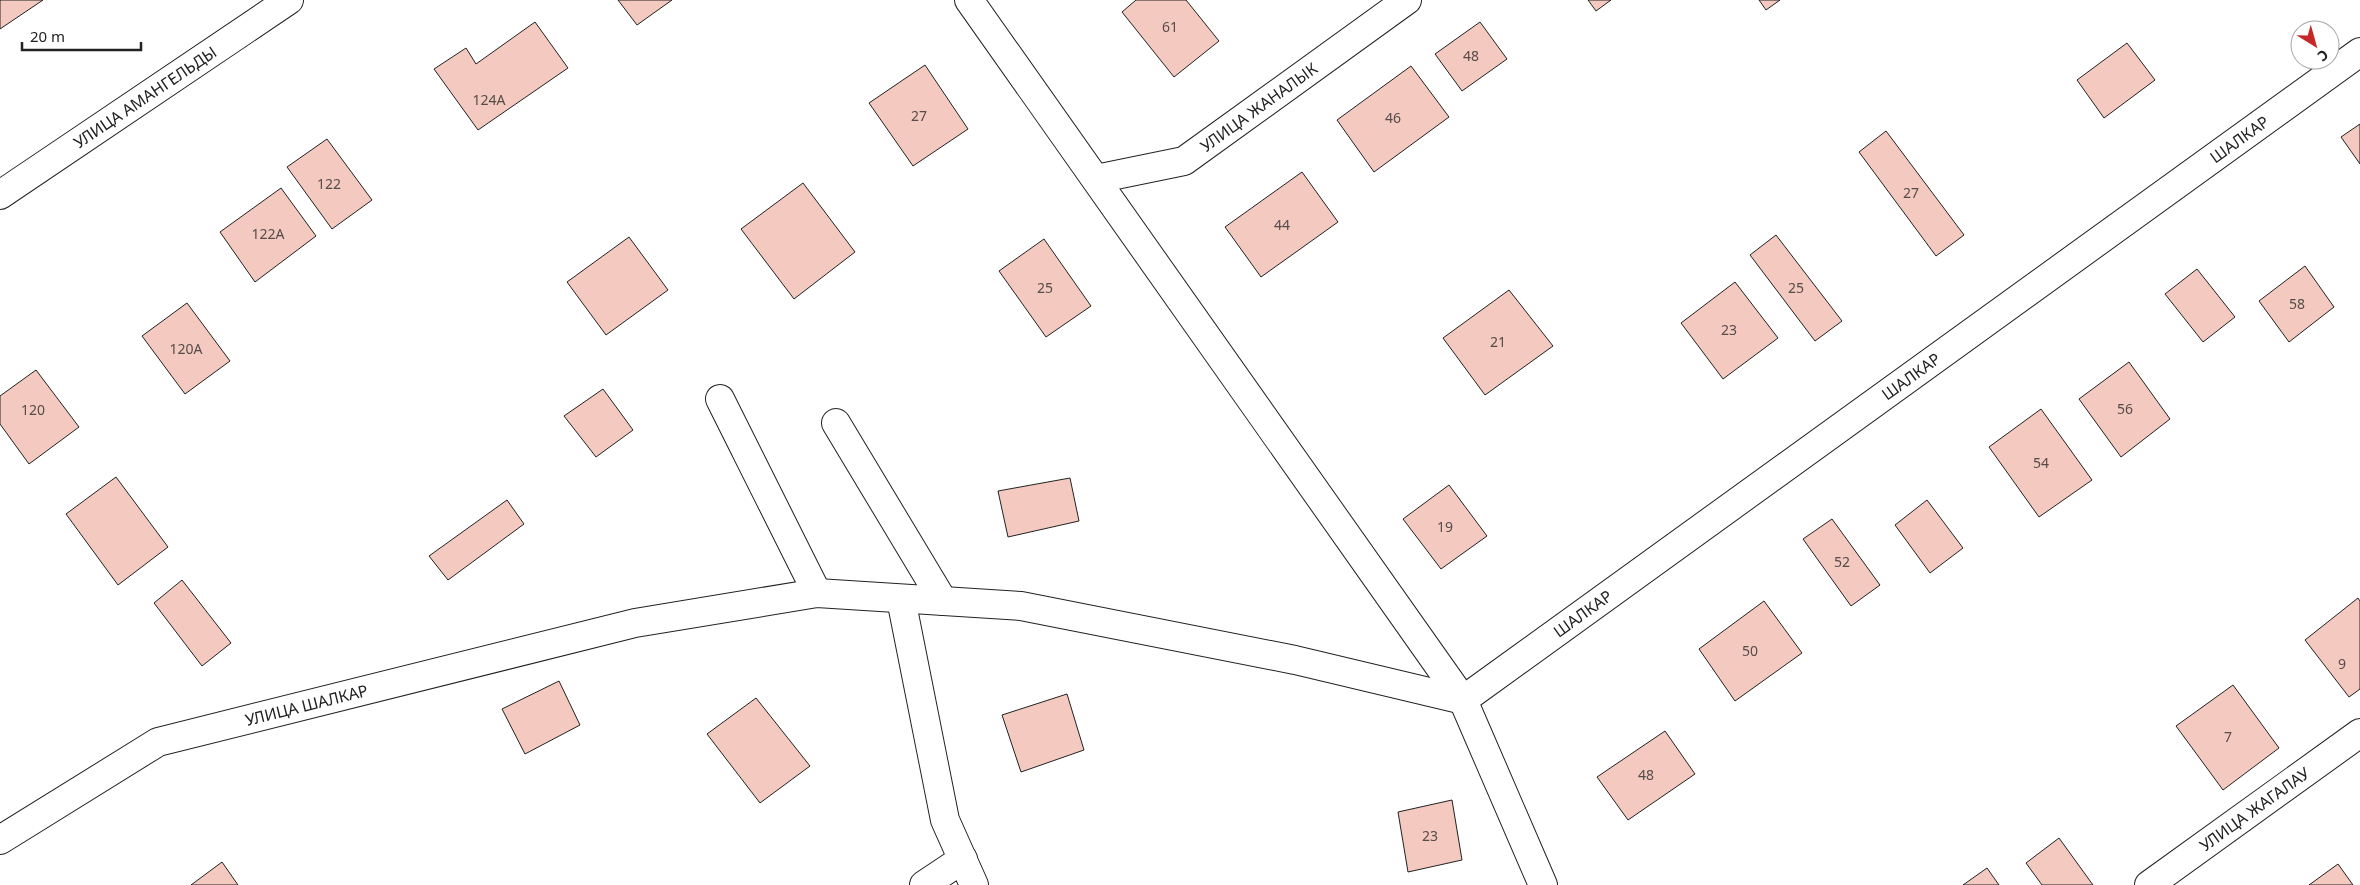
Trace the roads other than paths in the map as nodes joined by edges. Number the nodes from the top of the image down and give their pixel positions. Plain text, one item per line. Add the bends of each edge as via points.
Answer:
1 (289, 0) edge
2 (969, 0) edge
3 (1407, 0) edge
4 (2360, 52) edge
5 (1096, 179) junction
6 (0, 194) edge
7 (720, 399) dead end
8 (836, 424) dead end
9 (817, 593) junction
10 (901, 599) junction
11 (943, 601) junction
12 (1463, 700) junction
13 (2360, 733) edge
14 (0, 840) edge
15 (963, 858) junction
16 (924, 885) edge
17 (974, 885) edge
18 (1543, 885) edge
19 (2149, 885) edge

1 - 6 street, УЛИЦА АМАНГЕЛЬДЫ
2 - 5 street
3 - 5 street, УЛИЦА ЖАНАЛЫК via 1184,161
4 - 12 street, ШАЛКАР
5 - 12 street
7 - 9 street
8 - 11 street
9 - 10 street, УЛИЦА ШАЛКАР
9 - 14 street, УЛИЦА ШАЛКАР via 636,623 158,742
10 - 11 street, УЛИЦА ШАЛКАР
10 - 15 street via 945,820
11 - 12 street, УЛИЦА ШАЛКАР via 1021,606 1295,660
12 - 18 street
13 - 19 street, УЛИЦА ЖАГАЛАУ
15 - 16 street
15 - 17 street

